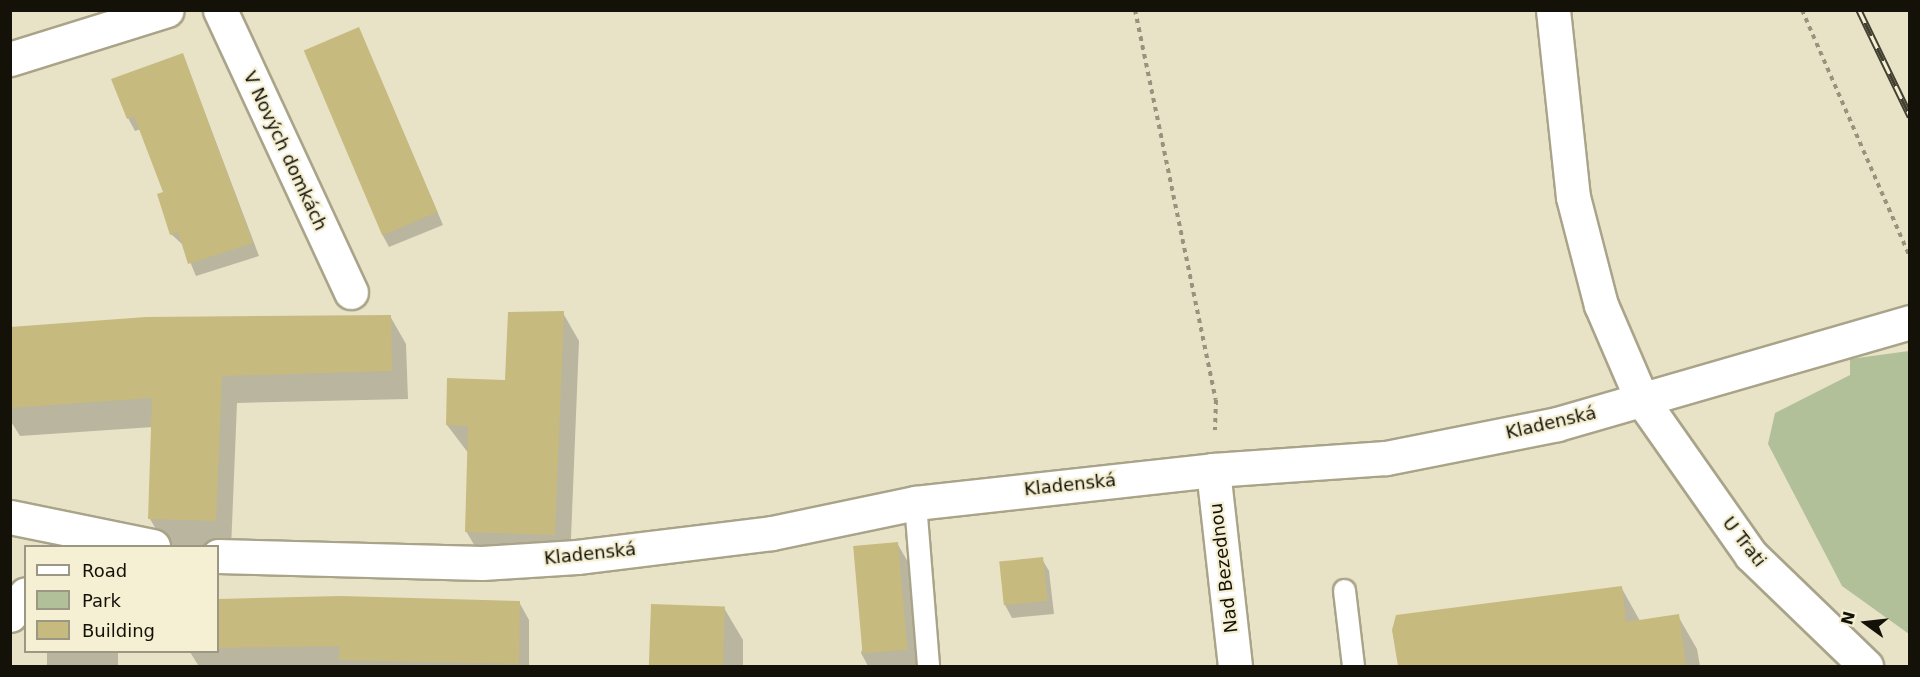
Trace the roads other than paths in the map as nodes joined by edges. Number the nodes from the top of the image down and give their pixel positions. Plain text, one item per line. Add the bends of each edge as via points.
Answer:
1 (167, 10) edge
2 (220, 10) edge
3 (1553, 10) edge
4 (10, 59) edge
5 (351, 292) dead end
6 (1910, 322) edge
7 (1642, 400) junction
8 (1213, 470) junction
9 (915, 503) junction
10 (10, 517) edge
11 (67, 539) edge
12 (141, 545) edge
13 (219, 556) edge
14 (1344, 590) dead end
15 (24, 597) edge
16 (10, 615) edge
17 (928, 666) edge
18 (1236, 666) edge
19 (1353, 666) edge
20 (1866, 666) edge

1 - 4 street
2 - 5 street, V Nových domkách
3 - 7 street, U Trati via 1573,197 1600,305
6 - 7 street, Kladenská
7 - 8 street, Kladenská via 1557,424 1386,458
7 - 20 street, U Trati via 1751,555 1799,607
8 - 9 street, Kladenská
8 - 18 street, Nad Bezednou
9 - 13 street, Kladenská via 772,533 577,557 482,563
9 - 17 lane
10 - 11 street
11 - 12 street
14 - 19 lane
15 - 16 street

